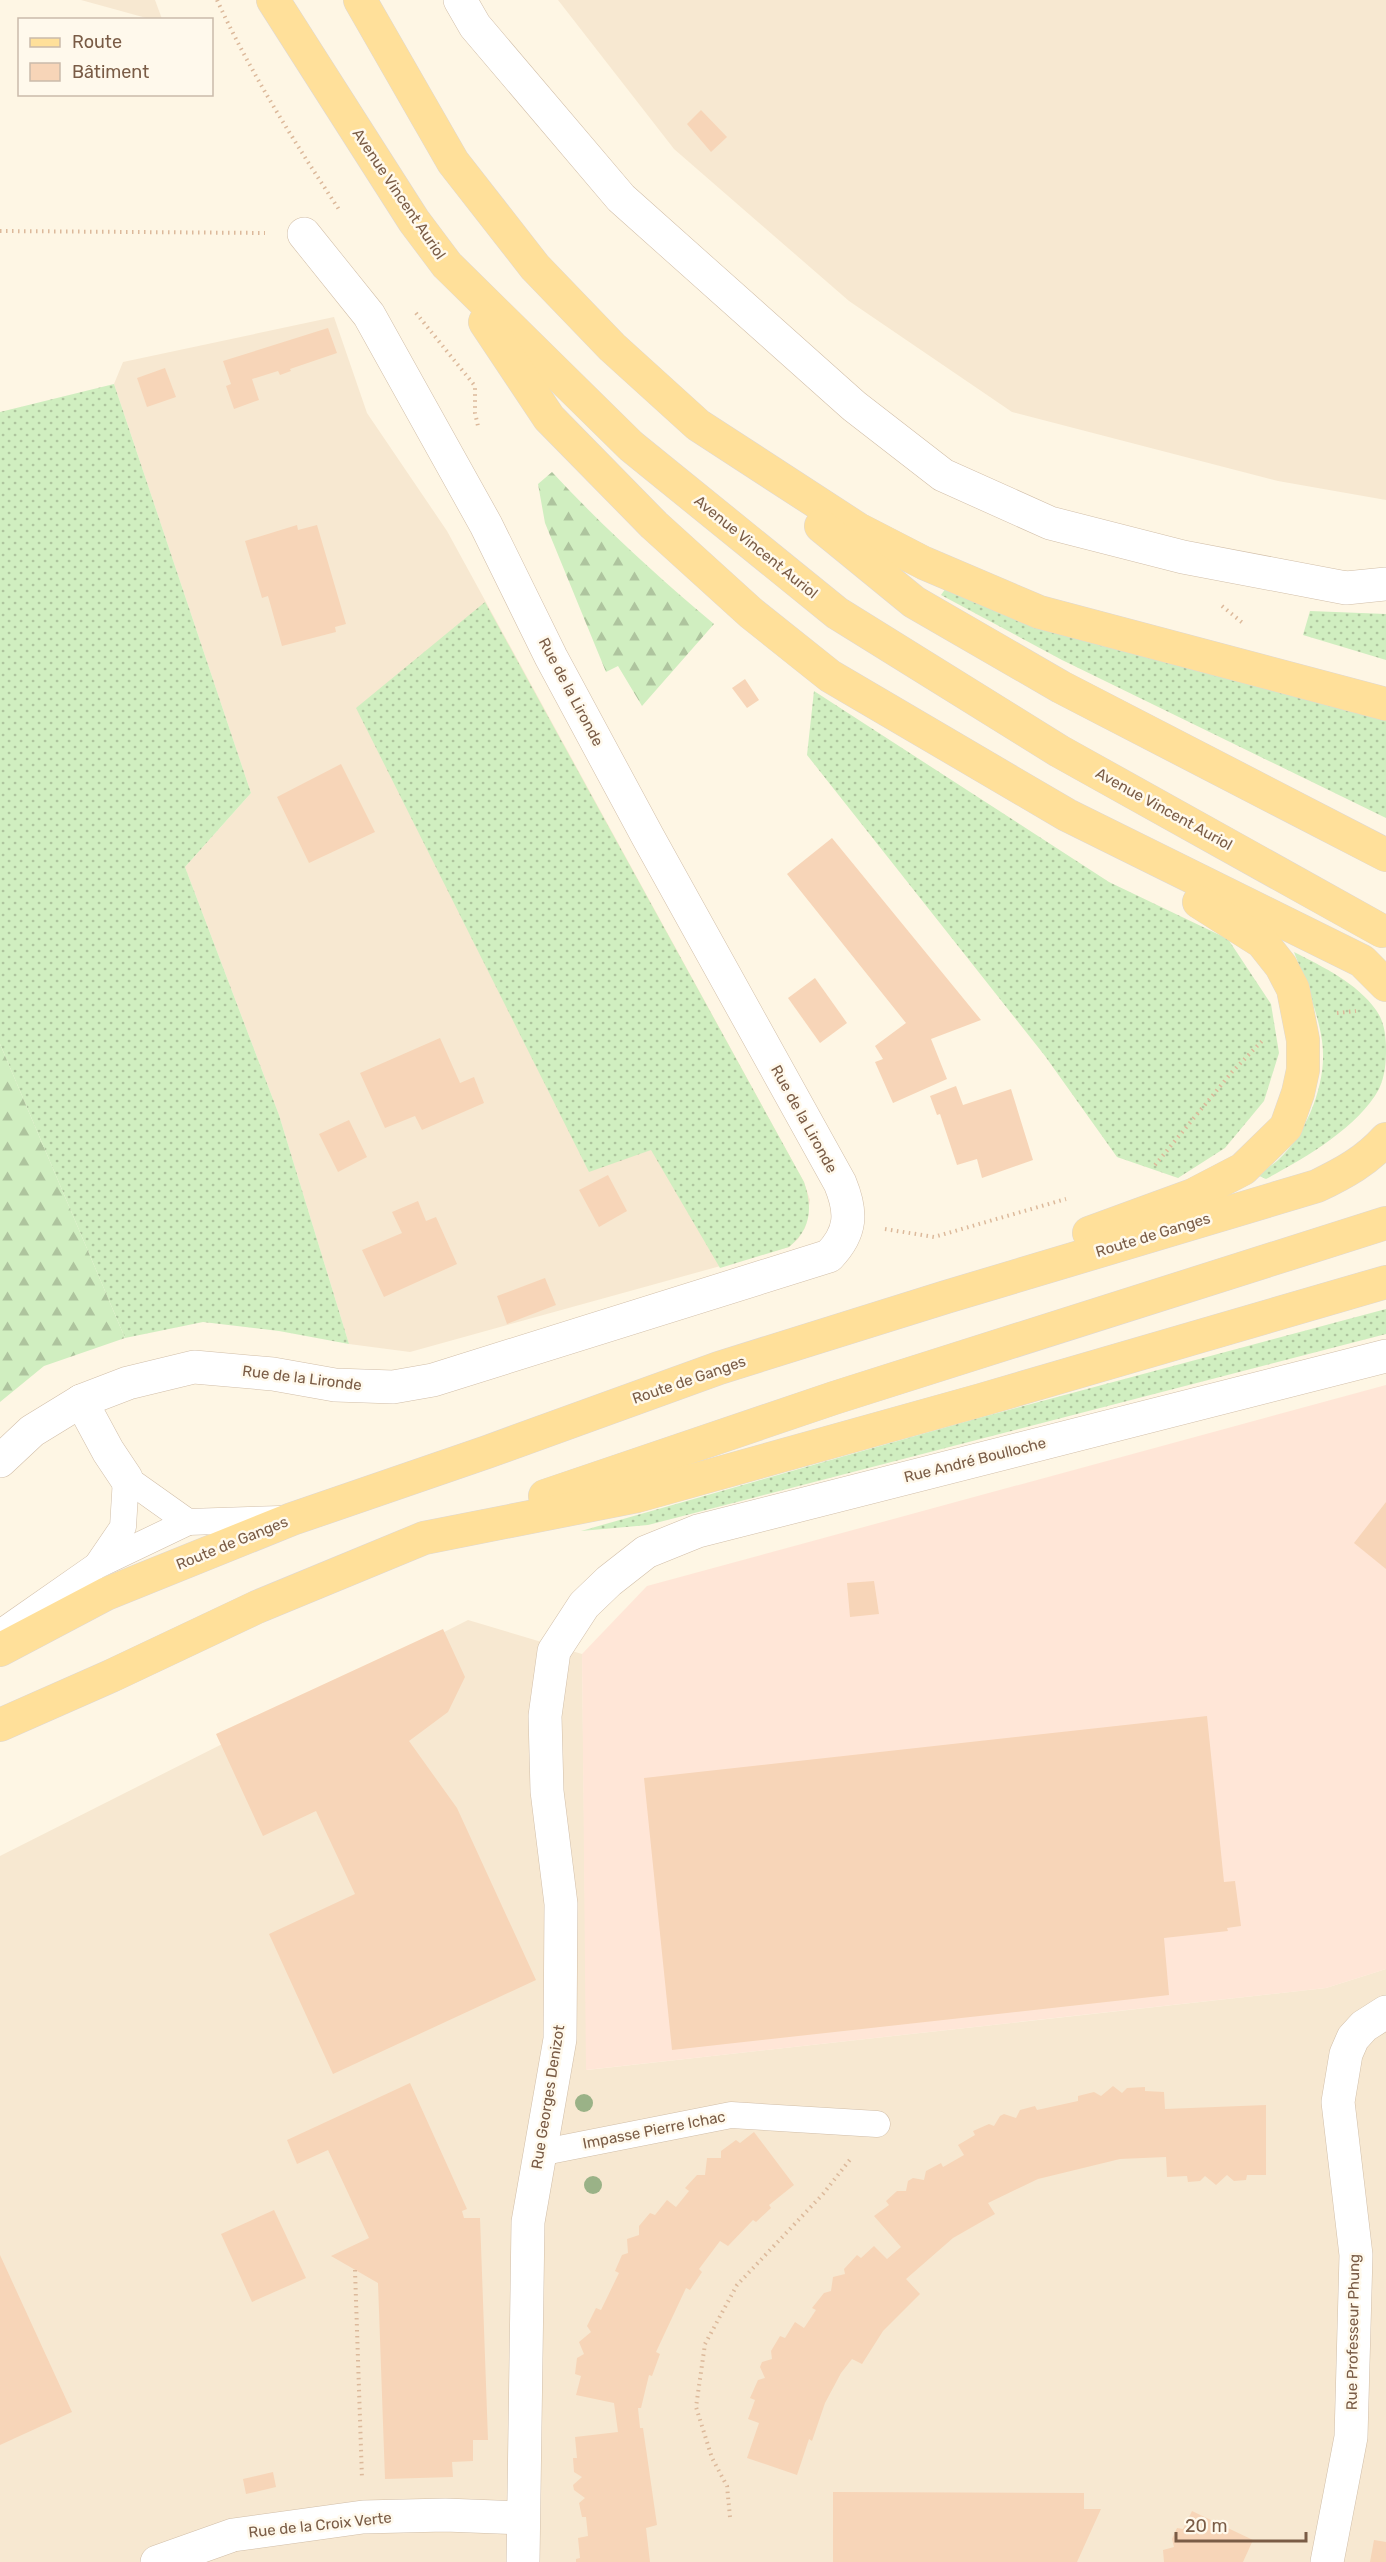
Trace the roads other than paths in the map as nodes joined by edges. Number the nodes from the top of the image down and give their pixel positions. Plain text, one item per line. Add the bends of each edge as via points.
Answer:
1 (273, 0) edge
2 (360, 0) edge
3 (460, 0) edge
4 (304, 234) road end
5 (447, 265) junction
6 (698, 425) junction
7 (1386, 584) edge
8 (1386, 704) edge
9 (1067, 815) junction
10 (1386, 855) edge
11 (1382, 931) dead end
12 (1383, 981) edge
13 (1386, 1139) edge
14 (1386, 1223) edge
15 (1386, 1282) edge
16 (946, 1297) junction
17 (1386, 1356) edge
18 (81, 1401) junction
19 (0, 1461) edge
20 (126, 1478) junction
21 (292, 1519) junction
22 (188, 1522) junction
23 (424, 1538) junction
24 (96, 1566) junction
25 (584, 1605) joint
26 (0, 1633) edge
27 (0, 1650) edge
28 (0, 1725) edge
29 (1386, 2012) edge
30 (877, 2124) road end
31 (539, 2153) junction
32 (523, 2518) junction
33 (157, 2562) edge
34 (523, 2562) edge
35 (1327, 2562) edge

1 - 5 main road, Avenue Vincent Auriol via 414,221
2 - 6 main road via 453,162 535,267 612,347
3 - 7 street via 475,26 621,198 854,406 943,475 1050,523 1172,554 1346,588
4 - 18 street, Rue de la Lironde via 369,315 486,525 551,657 840,1183 848,1204 848,1223 839,1245 829,1256 433,1380 393,1387 335,1385 273,1374 194,1367 128,1383
5 - 9 main road via 549,418 654,525 751,613 830,676
5 - 11 main road, Avenue Vincent Auriol via 631,446 837,613 1059,751
6 - 8 main road via 858,529 924,563 1029,608
6 - 10 main road via 914,602 1061,687
9 - 12 main road via 1362,961
9 - 16 main road via 1262,942 1293,989 1303,1040 1298,1093 1286,1127 1243,1169 1193,1195 987,1268
13 - 16 main road, Route de Ganges via 1350,1170 1317,1186
14 - 23 main road via 834,1398
15 - 23 main road via 637,1496
16 - 21 main road, Route de Ganges via 719,1368
17 - 25 street, Rue André Boulloche via 698,1531 646,1552
18 - 19 street, Rue de la Lironde via 32,1431
18 - 20 street
20 - 22 lane
20 - 24 lane via 123,1527
21 - 22 lane
21 - 27 main road, Route de Ganges via 106,1594
22 - 24 lane
23 - 28 main road via 257,1607
24 - 26 lane
25 - 31 street, Rue Georges Denizot via 554,1651 545,1716 548,1791 561,1904 560,2039
29 - 35 street, Rue Professeur Phung via 1353,2038 1346,2054 1338,2102 1356,2255 1351,2437
30 - 31 lane, Impasse Pierre Ichac via 731,2115
31 - 32 street, Rue Georges Denizot via 528,2222
32 - 33 street, Rue de la Croix Verte via 363,2517 239,2534
32 - 34 street, Rue Georges Denizot

